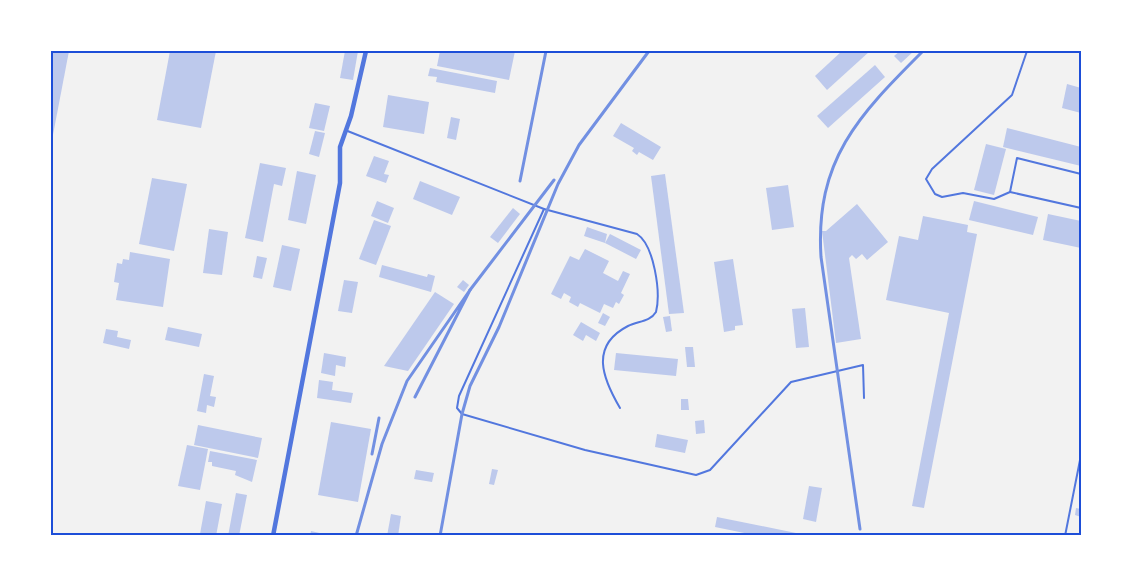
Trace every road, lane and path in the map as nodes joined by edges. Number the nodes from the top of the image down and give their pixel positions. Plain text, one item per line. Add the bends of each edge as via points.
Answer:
1 (366, 51) edge
2 (1027, 51) edge
3 (345, 130) junction
4 (1081, 174) edge
5 (1010, 192) junction
6 (1081, 208) edge
7 (544, 209) junction
8 (864, 398) dead end
9 (620, 408) dead end
10 (1081, 455) edge
11 (273, 536) edge
12 (1065, 536) edge

1 - 3 street
2 - 5 lane via 1012,96 932,169 926,179 935,194 942,197 963,194 994,199
3 - 7 lane
3 - 11 street via 340,183
4 - 5 lane via 1017,158
5 - 6 lane
7 - 8 lane via 459,396 457,408 462,414 585,450 696,475 710,470 791,382 863,366
7 - 9 lane via 637,234 648,246 656,280 656,312 619,332 608,345 602,363 607,384
10 - 12 lane

